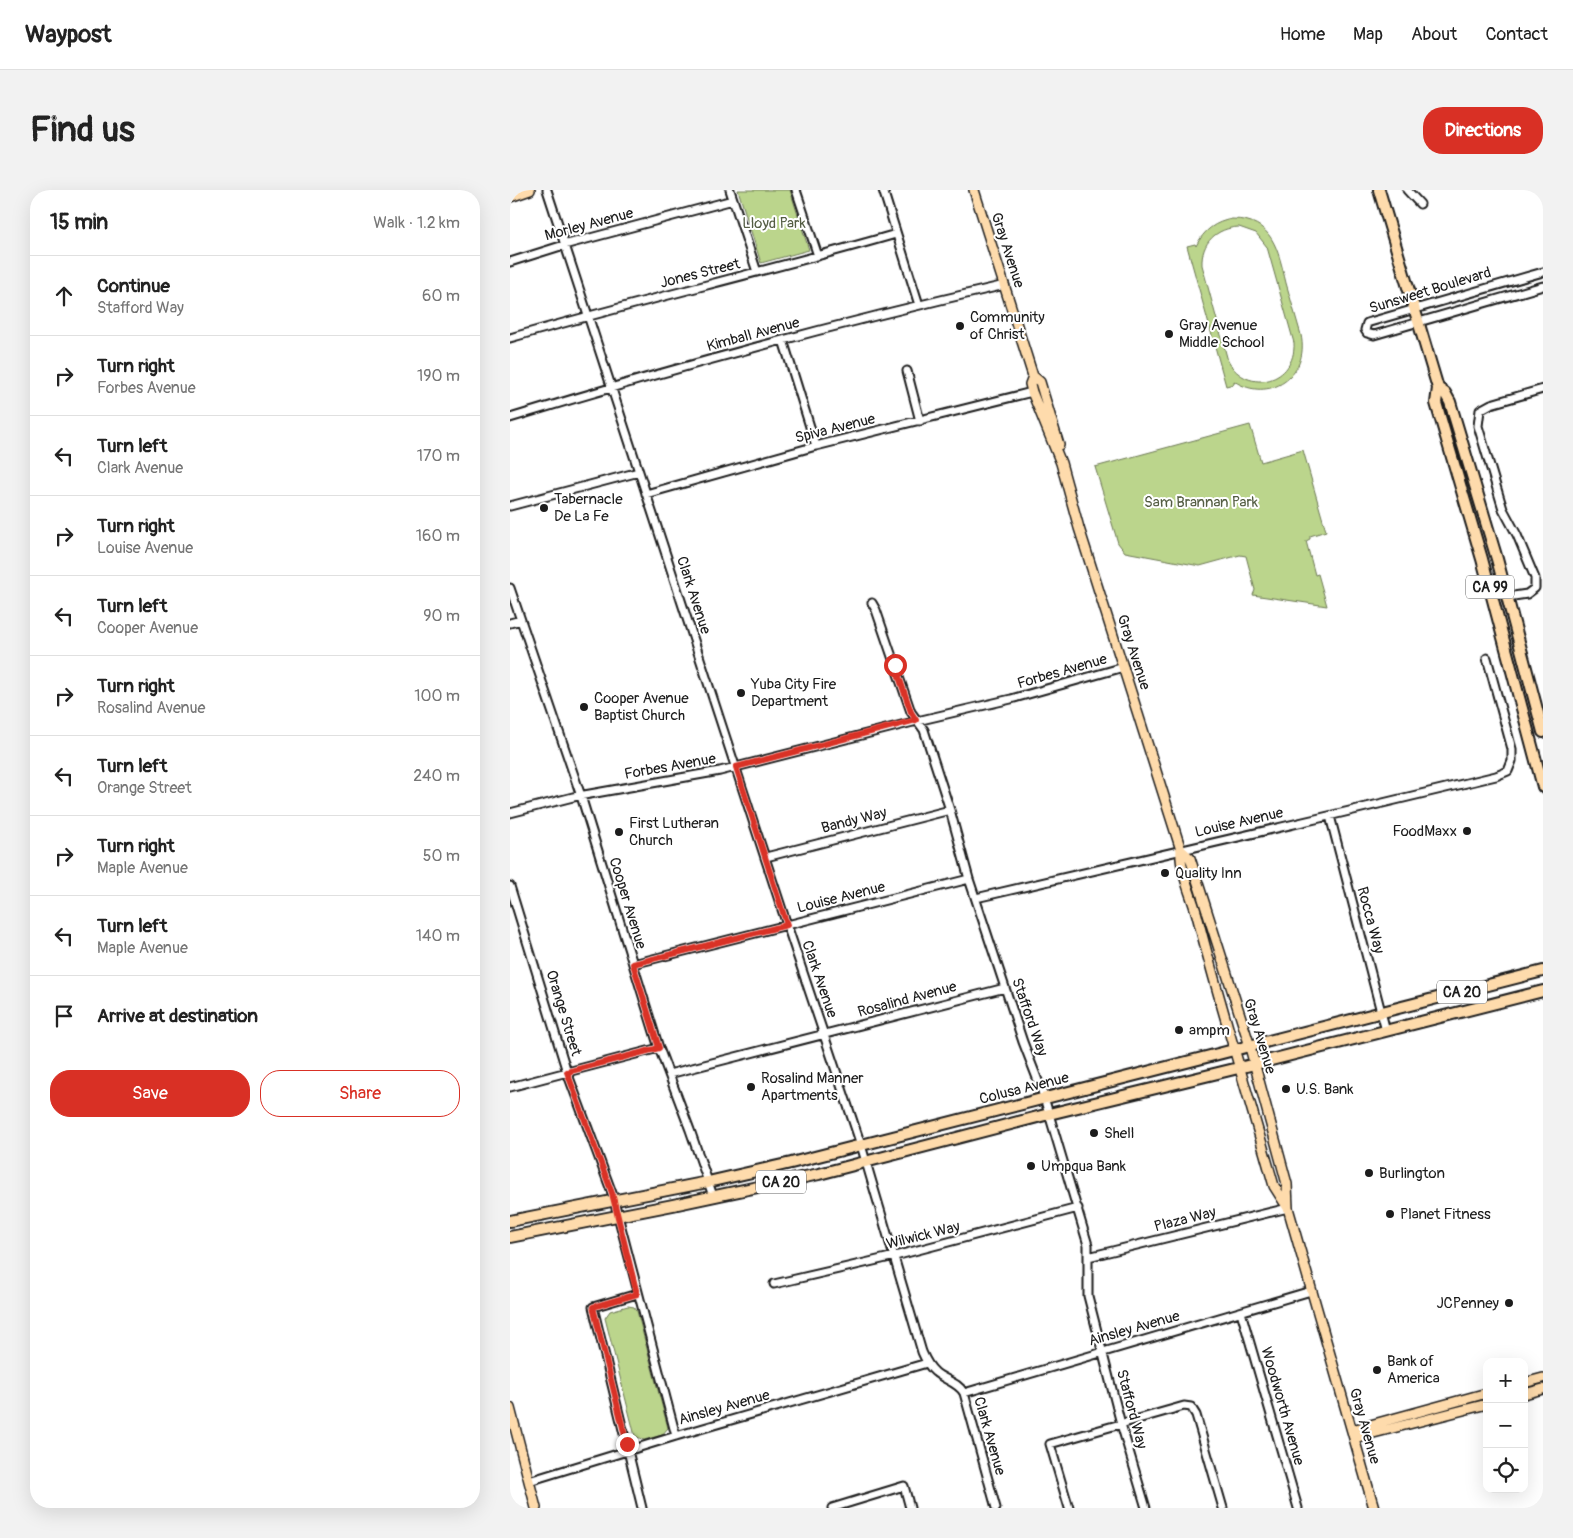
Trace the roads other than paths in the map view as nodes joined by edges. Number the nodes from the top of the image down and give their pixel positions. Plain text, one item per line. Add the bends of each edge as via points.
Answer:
1 (530, 190) edge
2 (546, 190) edge
3 (730, 190) edge
4 (796, 190) edge
5 (883, 190) edge
6 (974, 190) edge
7 (1379, 190) edge
8 (1407, 190) edge
9 (510, 197) edge
10 (733, 200) junction
11 (1420, 204) dead end
12 (896, 234) junction
13 (564, 244) junction
14 (818, 256) junction
15 (510, 262) edge
16 (757, 272) junction
17 (1543, 272) edge
18 (1005, 285) junction
19 (1543, 286) edge
20 (919, 304) junction
21 (1415, 309) junction
22 (587, 316) junction
23 (1419, 322) junction
24 (510, 338) edge
25 (782, 340) junction
26 (907, 371) dead end
27 (1033, 376) junction
28 (611, 387) junction
29 (1438, 388) junction
30 (1543, 389) edge
31 (1032, 392) junction
32 (510, 418) edge
33 (920, 421) junction
34 (816, 446) junction
35 (1061, 463) junction
36 (639, 472) junction
37 (646, 494) junction
38 (510, 506) edge
39 (510, 588) edge
40 (1507, 597) junction
41 (872, 603) dead end
42 (521, 620) junction
43 (510, 623) edge
44 (1487, 658) dead end
45 (1124, 667) junction
46 (916, 720) junction
47 (1543, 732) edge
48 (736, 767) junction
49 (1543, 787) edge
50 (581, 796) junction
51 (950, 810) junction
52 (510, 813) edge
53 (1330, 816) junction
54 (1181, 850) junction
55 (766, 857) junction
56 (970, 879) junction
57 (510, 886) edge
58 (976, 898) junction
59 (787, 925) junction
60 (633, 964) junction
61 (1543, 971) edge
62 (1005, 988) junction
63 (1543, 991) edge
64 (1381, 1013) junction
65 (1386, 1031) junction
66 (824, 1035) junction
67 (1249, 1046) junction
68 (659, 1048) junction
69 (1235, 1050) junction
70 (1254, 1064) junction
71 (1240, 1068) junction
72 (567, 1072) junction
73 (669, 1074) junction
74 (510, 1086) edge
75 (1045, 1099) junction
76 (1050, 1114) junction
77 (861, 1144) junction
78 (866, 1161) junction
79 (708, 1182) junction
80 (713, 1196) junction
81 (614, 1200) junction
82 (1078, 1208) junction
83 (1288, 1208) junction
84 (618, 1216) junction
85 (510, 1221) edge
86 (510, 1237) edge
87 (895, 1256) junction
88 (1088, 1257) junction
89 (774, 1284) dead end
90 (1312, 1291) junction
91 (637, 1294) junction
92 (1241, 1312) junction
93 (1102, 1351) junction
94 (927, 1363) junction
95 (1543, 1378) edge
96 (1528, 1382) edge
97 (1543, 1389) edge
98 (964, 1393) junction
99 (1528, 1393) edge
100 (1483, 1395) edge
101 (1483, 1405) edge
102 (510, 1408) edge
103 (1121, 1424) junction
104 (1353, 1434) junction
105 (676, 1436) junction
106 (514, 1438) edge
107 (629, 1450) junction
108 (529, 1481) junction
109 (536, 1508) edge
110 (642, 1508) edge
111 (832, 1508) edge
112 (910, 1508) edge
113 (996, 1508) edge
114 (1069, 1508) edge
115 (1146, 1508) edge
116 (1223, 1508) edge
117 (1298, 1508) edge
118 (1374, 1508) edge

1 - 9 main road
2 - 13 street, Clark Avenue
3 - 10 street
4 - 14 street
5 - 12 street
6 - 18 main road, Gray Avenue
7 - 21 highway, CA 99
8 - 11 street
10 - 13 street, Morley Avenue
10 - 16 street
12 - 14 street, Jones Street
12 - 20 street
13 - 15 street, Morley Avenue
13 - 22 street, Clark Avenue
14 - 16 street, Jones Street
16 - 22 street, Jones Street
17 - 21 street, Sunsweet Boulevard
18 - 20 street, Kimball Avenue
18 - 27 main road, Gray Avenue
19 - 23 street, Sunsweet Boulevard
20 - 25 street, Kimball Avenue
21 - 23 highway, CA 99
21 - 23 street, Sunsweet Boulevard via 1366,324 1365,330 1374,335
22 - 24 street, Jones Street
22 - 28 street, Clark Avenue
23 - 29 highway, CA 99
25 - 28 street, Kimball Avenue
25 - 34 street
26 - 33 street
27 - 31 main road, Gray Avenue
27 - 35 main road, Gray Avenue via 1040,382 1063,458
28 - 32 street, Kimball Avenue
28 - 36 street, Clark Avenue
29 - 40 highway, CA 99 via 1450,402
29 - 49 highway, CA 99 via 1436,403
30 - 40 street via 1490,404 1480,410 1478,426 1503,509 1535,578 1534,588 1526,594
31 - 33 street, Spiva Avenue
31 - 35 main road, Gray Avenue
33 - 34 street, Spiva Avenue
34 - 37 street, Spiva Avenue
35 - 45 main road, Gray Avenue
36 - 37 street, Clark Avenue
36 - 38 street
37 - 48 street, Clark Avenue
39 - 42 street, Cooper Avenue
40 - 47 highway, CA 99
41 - 46 street, Stafford Way
42 - 43 street
42 - 50 street, Cooper Avenue
44 - 53 street, Louise Avenue via 1512,749 1508,771
45 - 46 street, Forbes Avenue via 1011,699
45 - 54 main road, Gray Avenue
46 - 48 street, Forbes Avenue
46 - 51 street, Stafford Way via 924,730
48 - 50 street, Forbes Avenue
48 - 55 street, Clark Avenue
50 - 52 street, Forbes Avenue
50 - 60 street, Cooper Avenue
51 - 55 street, Bandy Way
51 - 56 street, Stafford Way
53 - 54 street, Louise Avenue
53 - 64 street, Rocca Way
54 - 58 street, Louise Avenue
54 - 67 main road, Gray Avenue via 1190,858
54 - 69 main road, Gray Avenue via 1180,860
55 - 59 street, Clark Avenue
56 - 58 street, Stafford Way
56 - 59 street, Louise Avenue
57 - 72 street, Orange Street
58 - 62 street, Stafford Way
59 - 60 street, Louise Avenue
59 - 66 street, Clark Avenue
60 - 68 street, Cooper Avenue
61 - 64 highway, Colusa Avenue / CA 20
62 - 66 street, Rosalind Avenue
62 - 75 street, Stafford Way
63 - 65 highway, Colusa Avenue / CA 20
64 - 65 street, Rocca Way
64 - 67 highway, Colusa Avenue / CA 20
65 - 70 highway, Colusa Avenue / CA 20
66 - 73 street, Rosalind Avenue
66 - 77 street, Clark Avenue
67 - 69 highway, Colusa Avenue / CA 20
67 - 70 main road, Gray Avenue
68 - 72 street
68 - 73 street, Cooper Avenue
69 - 71 main road, Gray Avenue
69 - 75 highway, Colusa Avenue / CA 20
70 - 71 highway, Colusa Avenue / CA 20
70 - 83 main road, Gray Avenue via 1287,1184
71 - 76 highway, Colusa Avenue / CA 20
71 - 83 main road, Gray Avenue via 1274,1186
72 - 74 street
72 - 81 street, Orange Street
73 - 79 street, Cooper Avenue
75 - 76 street, Stafford Way
75 - 77 highway, Colusa Avenue / CA 20
76 - 78 highway, Colusa Avenue / CA 20
76 - 82 street, Stafford Way
77 - 78 street, Clark Avenue
77 - 79 highway, Colusa Avenue / CA 20
78 - 80 highway, Colusa Avenue / CA 20
78 - 87 street, Clark Avenue
79 - 80 street, Cooper Avenue
79 - 81 highway, Colusa Avenue / CA 20
80 - 84 highway, Colusa Avenue / CA 20
81 - 84 street, Orange Street
81 - 85 highway, Colusa Avenue / CA 20
82 - 87 street, Wilwick Way
82 - 88 street, Stafford Way
83 - 88 street, Plaza Way
83 - 90 main road, Gray Avenue
84 - 86 highway, Colusa Avenue / CA 20
84 - 91 street, Orange Street
87 - 89 street, Wilwick Way
87 - 94 street, Clark Avenue
88 - 93 street, Stafford Way via 1088,1296
90 - 92 street, Ainsley Avenue
90 - 104 main road, Gray Avenue
91 - 105 street, Orange Street
91 - 107 street via 593,1307
92 - 93 street, Ainsley Avenue
92 - 117 street, Woodworth Avenue
93 - 98 street, Ainsley Avenue
93 - 103 street, Stafford Way
94 - 98 street, Clark Avenue via 934,1372 960,1387
94 - 105 street, Ainsley Avenue
95 - 96 main road
97 - 99 main road
98 - 113 street, Clark Avenue
100 - 104 main road
101 - 104 main road
102 - 106 main road
103 - 114 street via 1050,1444
103 - 115 street, Stafford Way
103 - 116 street via 1184,1406 1191,1407
104 - 118 main road, Gray Avenue
105 - 107 street, Ainsley Avenue
106 - 108 main road
107 - 108 street, Ainsley Avenue
107 - 110 street
108 - 109 main road
111 - 112 street via 904,1486

